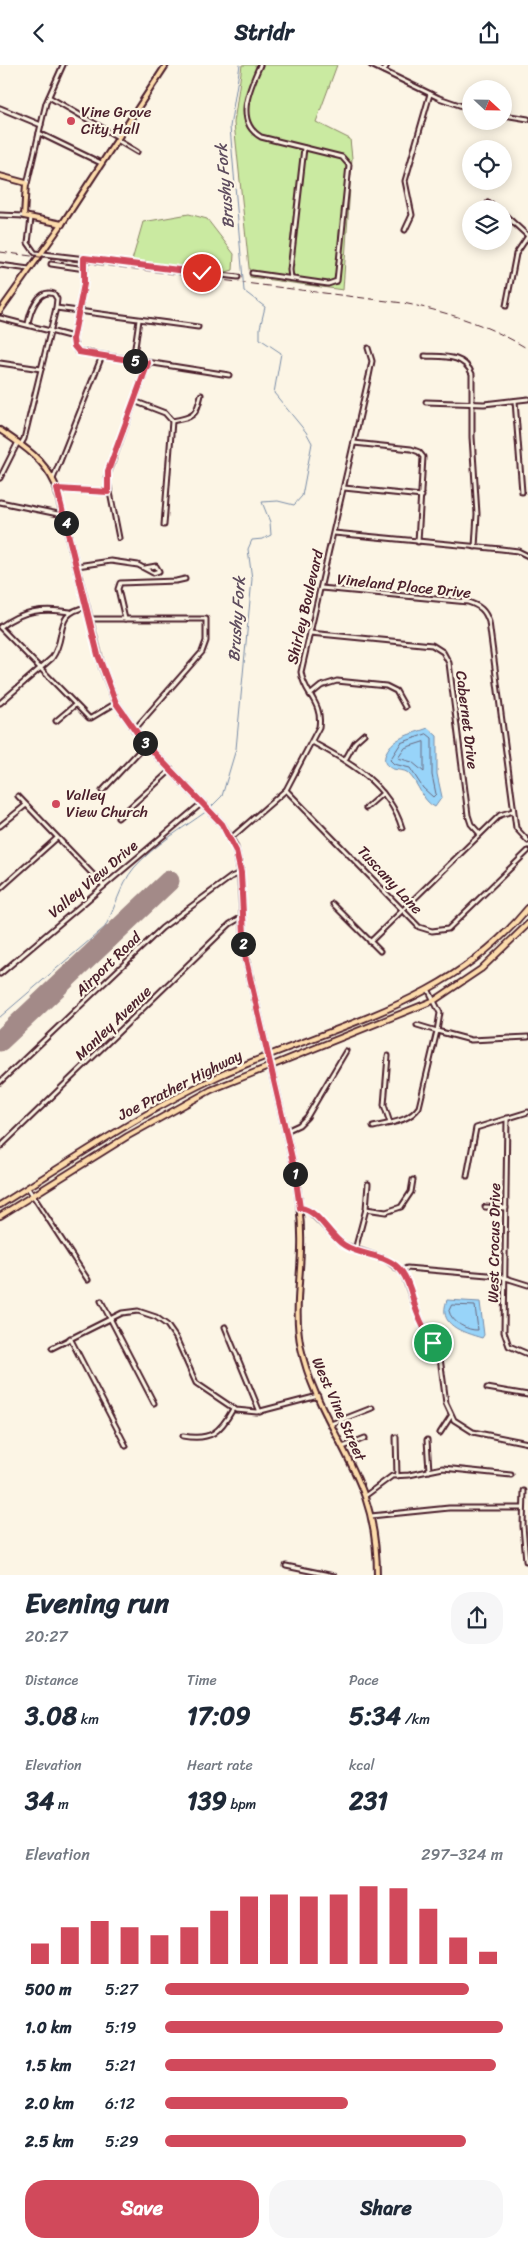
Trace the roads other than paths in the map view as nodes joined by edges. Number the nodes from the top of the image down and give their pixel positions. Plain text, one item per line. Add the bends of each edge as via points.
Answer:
1 (63, 65) edge
2 (166, 65) edge
3 (260, 65) edge
4 (371, 65) edge
5 (388, 65) edge
6 (384, 71) junction
7 (430, 94) junction
8 (49, 97) junction
9 (462, 106) edge
10 (0, 109) edge
11 (512, 116) edge
12 (528, 119) edge
13 (41, 125) junction
14 (39, 133) junction
15 (117, 138) junction
16 (304, 148) junction
17 (137, 152) dead end
18 (101, 163) junction
19 (0, 176) edge
20 (27, 185) junction
21 (0, 215) edge
22 (24, 217) junction
23 (31, 218) junction
24 (512, 221) edge
25 (62, 224) junction
26 (405, 230) dead end
27 (528, 236) edge
28 (39, 255) junction
29 (84, 258) junction
30 (0, 265) edge
31 (51, 265) dead end
32 (30, 269) junction
33 (85, 269) junction
34 (252, 273) dead end
35 (238, 277) dead end
36 (291, 279) junction
37 (506, 306) dead end
38 (56, 308) junction
39 (79, 309) junction
40 (0, 311) edge
41 (0, 318) edge
42 (139, 319) junction
43 (28, 324) junction
44 (198, 327) dead end
45 (51, 330) junction
46 (73, 337) junction
47 (368, 347) dead end
48 (102, 355) junction
49 (425, 356) dead end
50 (132, 361) junction
51 (0, 363) edge
52 (148, 363) junction
53 (41, 369) junction
54 (229, 375) dead end
55 (201, 395) dead end
56 (528, 399) edge
57 (134, 401) junction
58 (515, 401) junction
59 (426, 402) dead end
60 (472, 404) junction
61 (172, 421) junction
62 (0, 430) edge
63 (19, 443) junction
64 (354, 443) junction
65 (0, 478) edge
66 (53, 479) junction
67 (344, 488) junction
68 (57, 489) junction
69 (108, 492) junction
70 (522, 492) dead end
71 (422, 497) junction
72 (0, 502) edge
73 (64, 515) junction
74 (164, 525) dead end
75 (334, 533) junction
76 (119, 538) dead end
77 (418, 542) junction
78 (475, 547) junction
79 (528, 556) edge
80 (77, 566) junction
81 (145, 568) dead end
82 (185, 579) dead end
83 (320, 588) junction
84 (86, 607) junction
85 (70, 611) junction
86 (90, 619) junction
87 (125, 619) junction
88 (0, 627) edge
89 (310, 633) junction
90 (41, 669) junction
91 (310, 695) junction
92 (0, 703) edge
93 (116, 703) junction
94 (75, 705) junction
95 (405, 707) dead end
96 (56, 721) dead end
97 (134, 730) junction
98 (364, 734) dead end
99 (312, 742) junction
100 (146, 744) junction
101 (345, 760) junction
102 (171, 771) junction
103 (286, 790) junction
104 (102, 791) dead end
105 (383, 793) junction
106 (18, 795) dead end
107 (204, 804) junction
108 (26, 805) junction
109 (366, 808) dead end
110 (513, 811) junction
111 (118, 818) dead end
112 (0, 826) edge
113 (402, 829) dead end
114 (480, 834) junction
115 (57, 838) junction
116 (231, 838) junction
117 (528, 841) edge
118 (528, 851) edge
119 (241, 873) junction
120 (103, 885) junction
121 (0, 889) edge
122 (333, 904) dead end
123 (528, 908) edge
124 (403, 910) junction
125 (242, 917) junction
126 (528, 924) edge
127 (370, 942) junction
128 (380, 951) dead end
129 (0, 974) edge
130 (429, 991) junction
131 (435, 1000) junction
132 (417, 1025) dead end
133 (437, 1031) junction
134 (528, 1037) edge
135 (346, 1051) dead end
136 (268, 1056) junction
137 (388, 1056) dead end
138 (270, 1066) junction
139 (0, 1082) edge
140 (528, 1112) edge
141 (507, 1118) junction
142 (390, 1123) junction
143 (373, 1127) dead end
144 (286, 1131) junction
145 (0, 1147) edge
146 (467, 1176) dead end
147 (413, 1180) dead end
148 (368, 1184) dead end
149 (28, 1188) junction
150 (33, 1195) junction
151 (0, 1205) edge
152 (485, 1207) dead end
153 (300, 1208) junction
154 (506, 1208) junction
155 (366, 1209) junction
156 (0, 1216) edge
157 (355, 1250) junction
158 (401, 1271) junction
159 (505, 1277) junction
160 (88, 1280) dead end
161 (528, 1285) edge
162 (101, 1301) dead end
163 (111, 1319) junction
164 (225, 1327) dead end
165 (70, 1338) junction
166 (52, 1348) dead end
167 (528, 1354) edge
168 (487, 1388) dead end
169 (528, 1395) edge
170 (318, 1396) junction
171 (154, 1403) dead end
172 (372, 1408) dead end
173 (233, 1409) junction
174 (260, 1411) junction
175 (451, 1416) junction
176 (331, 1425) junction
177 (440, 1433) dead end
178 (183, 1436) dead end
179 (396, 1437) dead end
180 (364, 1438) dead end
181 (427, 1440) dead end
182 (528, 1443) edge
183 (126, 1446) dead end
184 (343, 1447) junction
185 (429, 1471) junction
186 (511, 1475) dead end
187 (397, 1476) junction
188 (524, 1491) dead end
189 (365, 1496) junction
190 (523, 1508) junction
191 (371, 1516) junction
192 (526, 1561) dead end
193 (286, 1565) dead end
194 (334, 1575) edge
195 (376, 1575) edge

1 - 8 street
2 - 15 main road
3 - 16 street via 246,102 252,129 261,137
4 - 6 street
5 - 6 street
6 - 7 street
7 - 9 street
7 - 26 street via 405,177 412,215
8 - 13 street
8 - 15 street
10 - 13 street
11 - 12 street
13 - 14 street
14 - 18 street
14 - 20 street
15 - 17 street
15 - 18 main road
16 - 36 street
16 - 36 street via 342,157 349,165 337,281 328,284
18 - 25 main road
19 - 20 main road
20 - 22 main road
21 - 22 street
22 - 23 main road
23 - 25 main road
23 - 28 street via 28,246
24 - 27 street
25 - 28 main road
27 - 37 street via 516,254
28 - 29 street
28 - 32 main road
29 - 33 street
29 - 35 street
30 - 32 street
31 - 33 street
32 - 40 main road
33 - 39 street
34 - 36 street
38 - 39 street
38 - 43 street via 54,294 41,295
38 - 45 street
39 - 42 street
39 - 46 street
41 - 43 street
42 - 44 street
42 - 50 street
43 - 45 street
45 - 46 street
45 - 53 street
46 - 48 street via 79,352
47 - 64 street, Shirley Boulevard via 372,361
48 - 50 street
48 - 66 street
49 - 60 street via 454,357 467,366 473,380
50 - 52 street
51 - 53 street
52 - 54 street
52 - 57 street
53 - 63 street
55 - 61 street via 193,415
56 - 58 street
57 - 61 street via 165,413
57 - 69 street via 108,471
58 - 60 street
58 - 70 street
59 - 60 street
60 - 78 street via 477,514
61 - 74 street
62 - 63 main road, West Vine Street
63 - 65 street
63 - 66 main road, West Vine Street via 41,462
64 - 67 street, Shirley Boulevard
64 - 71 street via 419,452 425,462
66 - 68 main road, West Vine Street
67 - 71 street
67 - 75 street, Shirley Boulevard
68 - 69 street
68 - 73 main road, West Vine Street
69 - 76 street
71 - 77 street
72 - 73 street
73 - 80 main road, West Vine Street
75 - 77 street
75 - 83 street, Shirley Boulevard
77 - 78 street
78 - 79 street via 518,551
80 - 81 street via 106,561
80 - 84 main road, West Vine Street
82 - 87 street via 120,583 118,589
83 - 89 street, Shirley Boulevard
83 - 110 street, Vineland Place Drive via 468,602 480,606 489,622
84 - 85 street
84 - 86 main road, West Vine Street
85 - 88 street via 33,610
85 - 90 street via 55,655
86 - 87 street
86 - 93 main road, West Vine Street via 102,667
87 - 97 street via 206,619 206,645 202,652
88 - 90 street
89 - 91 street, Shirley Boulevard via 301,672
89 - 114 street, Cabernet Drive via 432,645 443,652 449,663 468,815
90 - 92 street
90 - 94 street
91 - 95 street via 321,686 338,681 386,687 396,691
91 - 99 street, Shirley Boulevard via 320,717
93 - 94 street via 91,718
93 - 97 main road, West Vine Street
94 - 96 street
97 - 100 main road, West Vine Street
98 - 101 street via 355,742
99 - 101 street
99 - 103 street, Shirley Boulevard
100 - 102 main road, West Vine Street
100 - 104 street
101 - 105 street
102 - 107 main road, West Vine Street
102 - 111 street
103 - 116 street, Shirley Boulevard
103 - 124 street, Tuscany Lane
105 - 109 street
105 - 113 street via 398,812
106 - 108 street
107 - 116 main road, West Vine Street
107 - 120 street, Valley View Drive
108 - 112 street
108 - 115 street
110 - 114 street via 500,815
110 - 117 street, Vineland Place Drive via 516,828
114 - 124 street
115 - 120 street
115 - 121 street
116 - 119 main road, West Vine Street
118 - 124 street, Tuscany Lane via 448,929 425,930
119 - 125 main road, West Vine Street
119 - 139 street, Airport Road via 162,928
120 - 129 street, Valley View Drive
122 - 127 street
123 - 130 highway, Joe Prather Highway via 486,951
124 - 127 street
125 - 136 main road, West Vine Street via 245,956
125 - 145 street, Manley Avenue via 230,924
126 - 131 highway, Joe Prather Highway via 481,969
127 - 128 street
130 - 131 street
130 - 136 highway, Joe Prather Highway
131 - 133 street via 440,1013
131 - 138 highway, Joe Prather Highway
132 - 133 street
133 - 134 street via 471,1040
133 - 142 street via 419,1107 413,1115
135 - 144 street via 307,1117
136 - 138 main road, West Vine Street
136 - 149 highway, Joe Prather Highway via 169,1101
137 - 142 street via 384,1105
138 - 144 main road, West Vine Street
138 - 150 highway, Joe Prather Highway via 195,1099
140 - 141 street
141 - 146 street via 476,1128
141 - 154 street, West Crocus Drive
142 - 143 street
144 - 153 main road, West Vine Street
147 - 155 street via 408,1198 401,1207 386,1212
148 - 155 street
149 - 150 street
149 - 151 highway, Joe Prather Highway
150 - 156 highway, Joe Prather Highway
150 - 160 street
152 - 154 street
153 - 157 street via 308,1210 342,1245
153 - 170 main road, West Vine Street via 298,1327 303,1358
154 - 159 street, West Crocus Drive
155 - 157 street
157 - 158 street via 385,1259
158 - 159 street via 407,1268
158 - 175 street via 440,1358 445,1399
159 - 161 street
159 - 167 street, West Crocus Drive via 505,1340 512,1349
162 - 163 street
163 - 165 street
163 - 171 street
163 - 173 street via 138,1311 164,1322 173,1333 196,1383
164 - 174 street
165 - 166 street
165 - 183 street
168 - 169 street
170 - 174 street
170 - 176 main road, West Vine Street
172 - 176 street
173 - 174 street via 244,1413
173 - 178 street via 214,1435
175 - 177 street
175 - 182 street via 460,1426 473,1432
176 - 184 main road, West Vine Street
179 - 187 street
180 - 184 street
181 - 185 street
184 - 189 main road, West Vine Street
185 - 186 street via 443,1467
185 - 187 street
187 - 189 street via 384,1480
188 - 190 street
189 - 191 main road, West Vine Street
190 - 191 street via 449,1508
190 - 192 street
191 - 195 main road, West Vine Street
193 - 194 street

